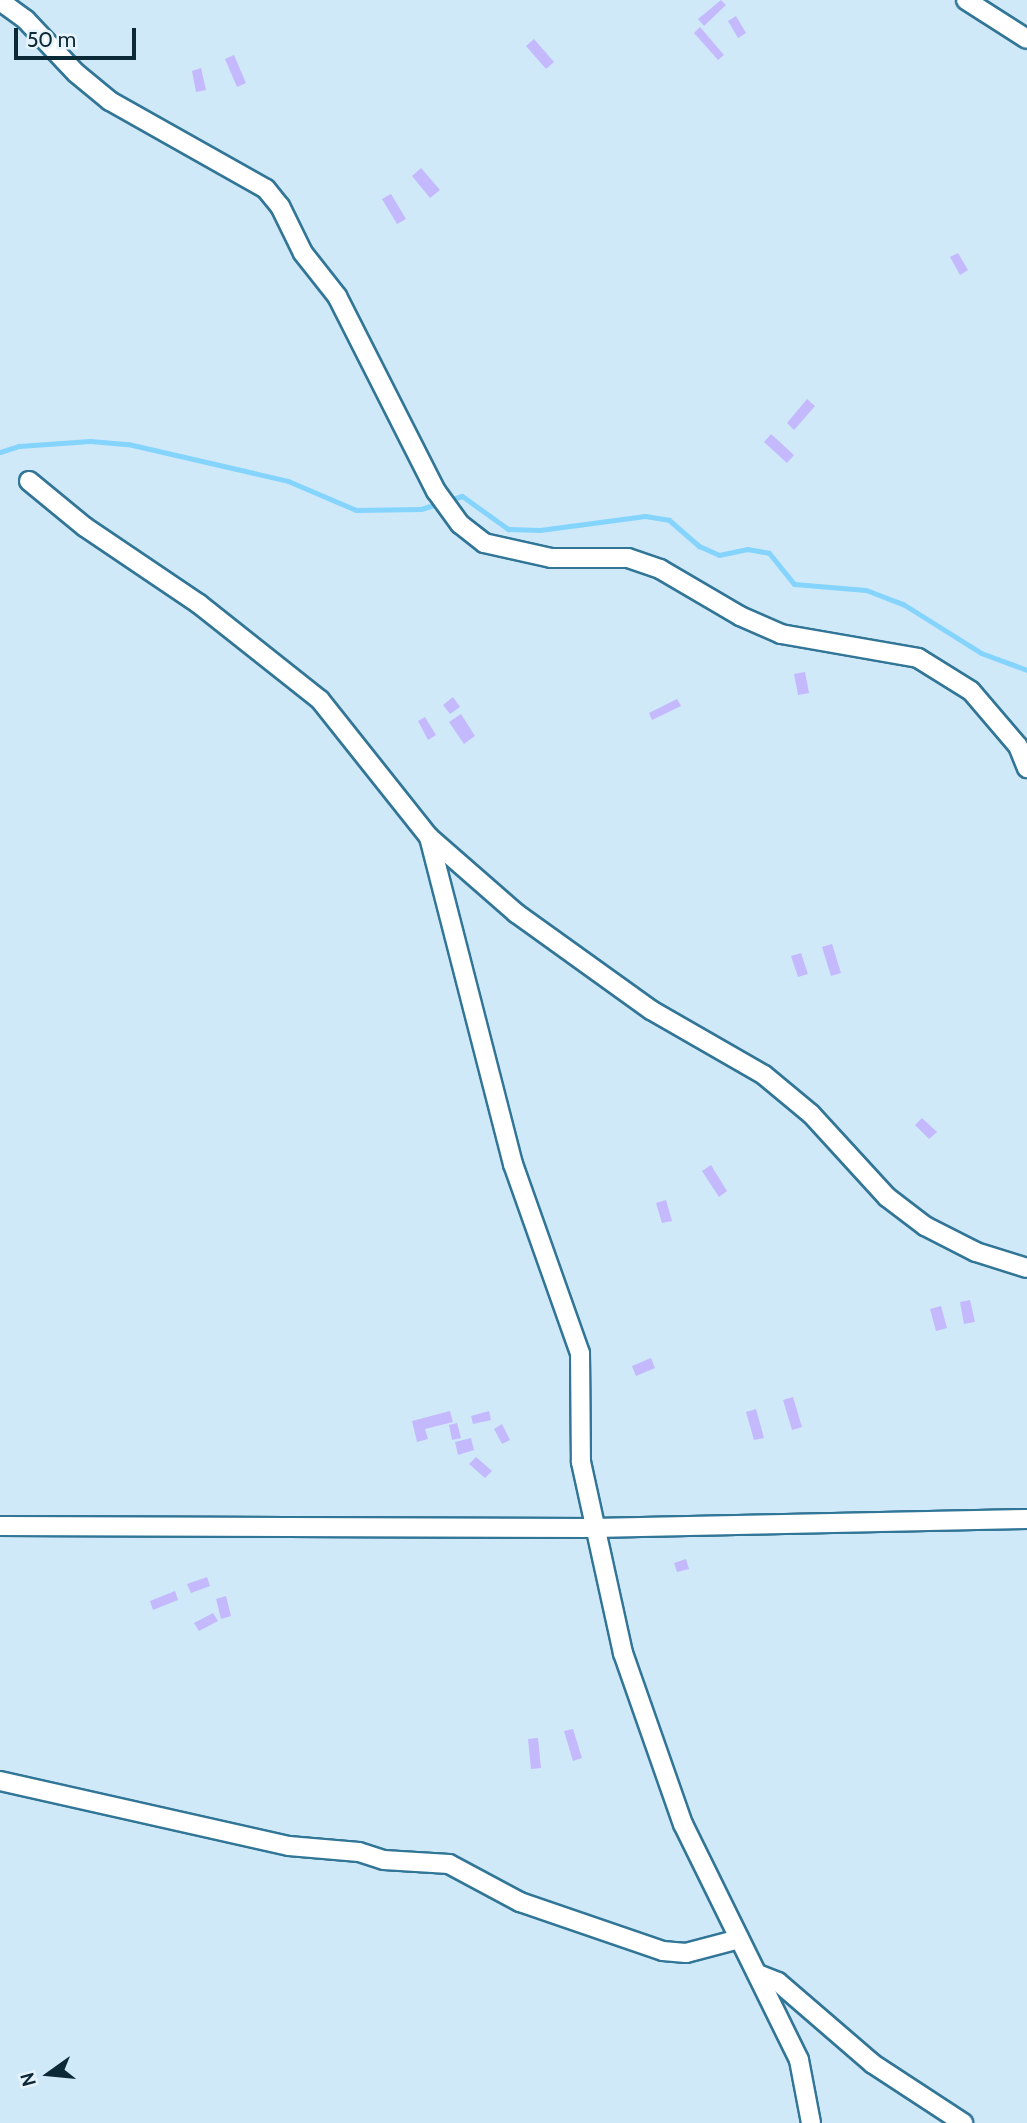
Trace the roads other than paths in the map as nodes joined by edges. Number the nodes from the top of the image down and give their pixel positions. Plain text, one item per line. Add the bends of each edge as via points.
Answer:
1 (966, 0) edge
2 (0, 1) edge
3 (1027, 39) edge
4 (29, 481) dead end
5 (1027, 768) edge
6 (429, 837) junction
7 (1027, 1268) edge
8 (1027, 1519) edge
9 (0, 1526) edge
10 (593, 1528) junction
11 (0, 1781) edge
12 (739, 1939) junction
13 (761, 1975) junction
14 (811, 2123) edge
15 (963, 2123) edge

1 - 3 street
2 - 5 street via 110,101 266,189 280,206 303,253 337,296 436,491 460,524 484,543 551,558 628,558 660,569 740,616 781,634 918,658 971,691 1018,746
4 - 6 street via 137,565 199,604 320,700
6 - 7 street via 467,874 609,982 773,1083 811,1114 887,1197 925,1226 976,1252
6 - 10 street via 513,1164 580,1353 581,1462
8 - 10 street
9 - 10 street
10 - 12 street via 636,1694 683,1824
11 - 12 street via 289,1846 449,1864 520,1902 663,1951 686,1953
12 - 13 street
13 - 14 street via 799,2060
13 - 15 street via 778,1982 873,2064

